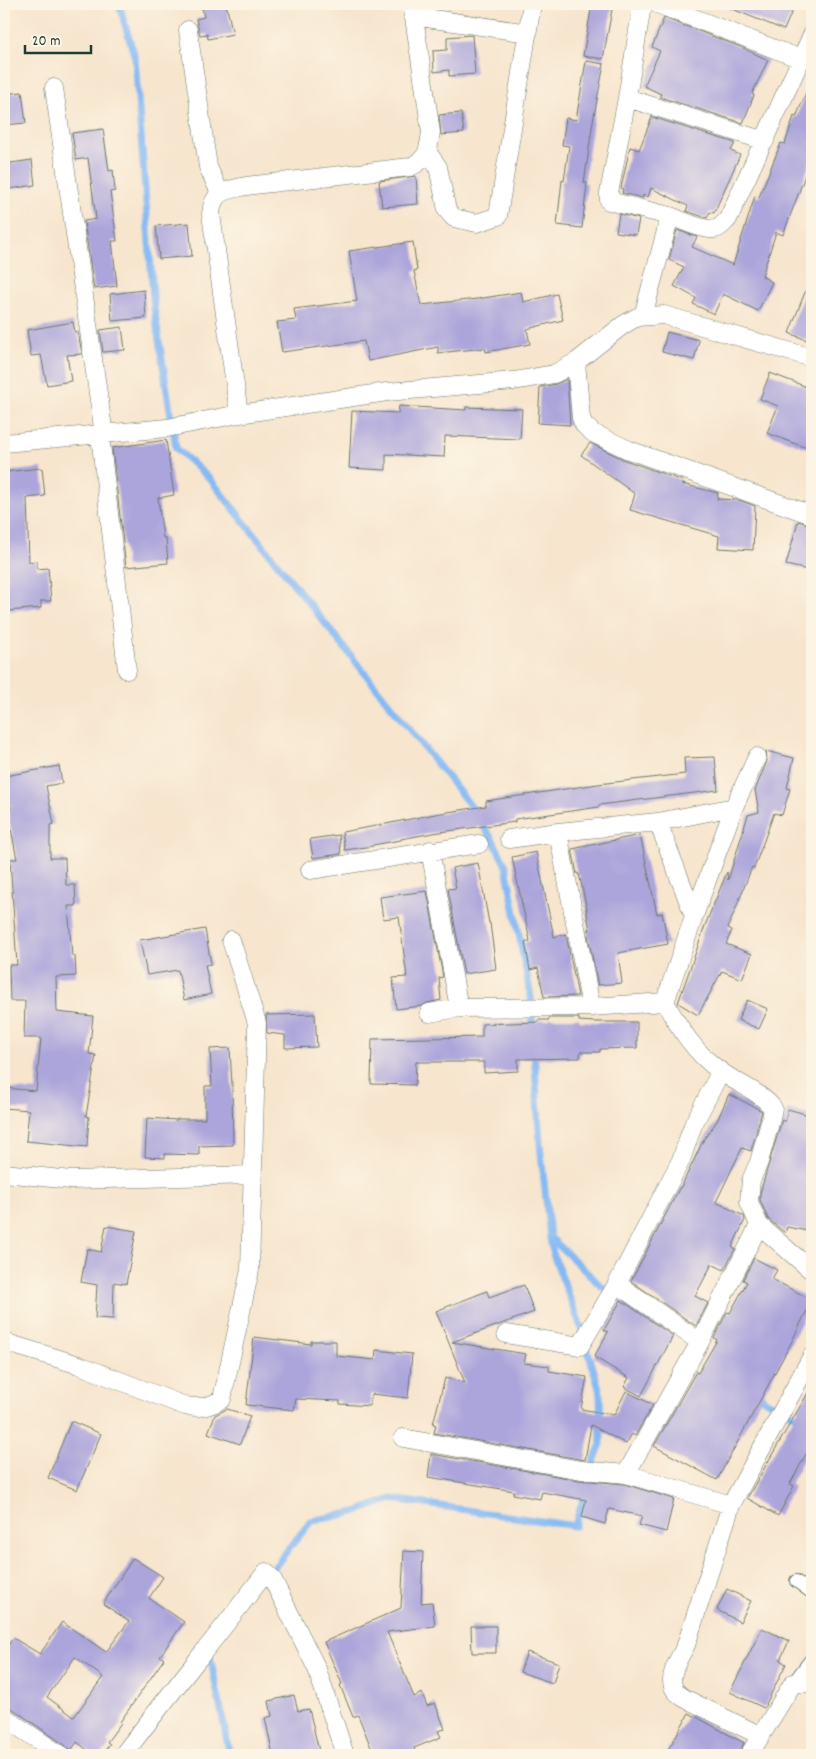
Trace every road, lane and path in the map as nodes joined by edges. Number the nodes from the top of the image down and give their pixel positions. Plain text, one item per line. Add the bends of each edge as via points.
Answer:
1 (532, 4) edge
2 (644, 4) edge
3 (657, 4) edge
4 (412, 10) edge
5 (188, 30) dead end
6 (528, 33) junction
7 (812, 35) edge
8 (801, 59) junction
9 (54, 88) dead end
10 (627, 98) junction
11 (765, 141) junction
12 (428, 152) junction
13 (220, 193) junction
14 (670, 216) junction
15 (643, 316) junction
16 (812, 358) edge
17 (576, 362) junction
18 (239, 414) junction
19 (102, 435) junction
20 (4, 443) edge
21 (812, 515) edge
22 (127, 670) dead end
23 (757, 757) dead end
24 (734, 807) junction
25 (658, 822) junction
26 (558, 832) junction
27 (509, 839) dead end
28 (479, 844) dead end
29 (430, 850) junction
30 (310, 870) dead end
31 (694, 916) junction
32 (232, 940) dead end
33 (665, 1002) junction
34 (591, 1007) junction
35 (459, 1008) junction
36 (428, 1013) dead end
37 (721, 1072) junction
38 (4, 1173) edge
39 (253, 1175) junction
40 (758, 1225) junction
41 (812, 1271) edge
42 (614, 1289) junction
43 (506, 1334) dead end
44 (4, 1342) edge
45 (700, 1342) junction
46 (812, 1356) edge
47 (403, 1438) dead end
48 (626, 1474) junction
49 (731, 1505) junction
50 (796, 1581) dead end
51 (812, 1594) edge
52 (812, 1658) edge
53 (793, 1683) junction
54 (812, 1683) edge
55 (4, 1717) edge
56 (761, 1736) junction
57 (60, 1755) edge
58 (123, 1755) edge
59 (345, 1755) edge
60 (748, 1755) edge

1 - 6 street
2 - 10 street
3 - 8 street
4 - 6 street
4 - 12 street via 431,132
5 - 13 street via 208,167
6 - 12 street via 498,216 477,223 454,218 446,210 438,167
7 - 8 street
8 - 11 street
9 - 19 street
10 - 11 street
10 - 14 street via 609,201
11 - 14 street via 728,219 722,225 714,229 705,228
12 - 13 street via 422,162 410,167 246,186
13 - 18 street via 212,202 211,214
14 - 15 street
15 - 16 street via 664,315
15 - 17 street via 623,325
17 - 18 street via 554,374 514,381 387,392
17 - 21 street via 581,418 593,433 629,450
18 - 19 street
19 - 20 street
19 - 22 street
23 - 24 street
24 - 25 street
24 - 31 street
25 - 26 street
25 - 31 street
26 - 27 street
26 - 34 street
28 - 29 street
29 - 30 street
29 - 35 street
31 - 33 street
32 - 39 street via 257,1023
33 - 34 street
33 - 37 street via 699,1054
34 - 35 street
35 - 36 street
37 - 40 street via 765,1098 773,1108 772,1120 751,1180 749,1202
37 - 42 street via 693,1125 681,1160
38 - 39 street via 71,1180
39 - 44 street via 250,1270 222,1399 211,1406 185,1406 79,1365
40 - 41 street
40 - 45 street
42 - 43 street via 580,1346
42 - 45 street
45 - 48 street
46 - 49 street
47 - 48 street via 581,1470
48 - 49 street
49 - 56 street via 672,1679 674,1690 684,1698
50 - 51 street
52 - 53 street
53 - 54 street
53 - 56 street
55 - 57 street
56 - 60 street
58 - 59 street via 182,1677 269,1576 317,1669

